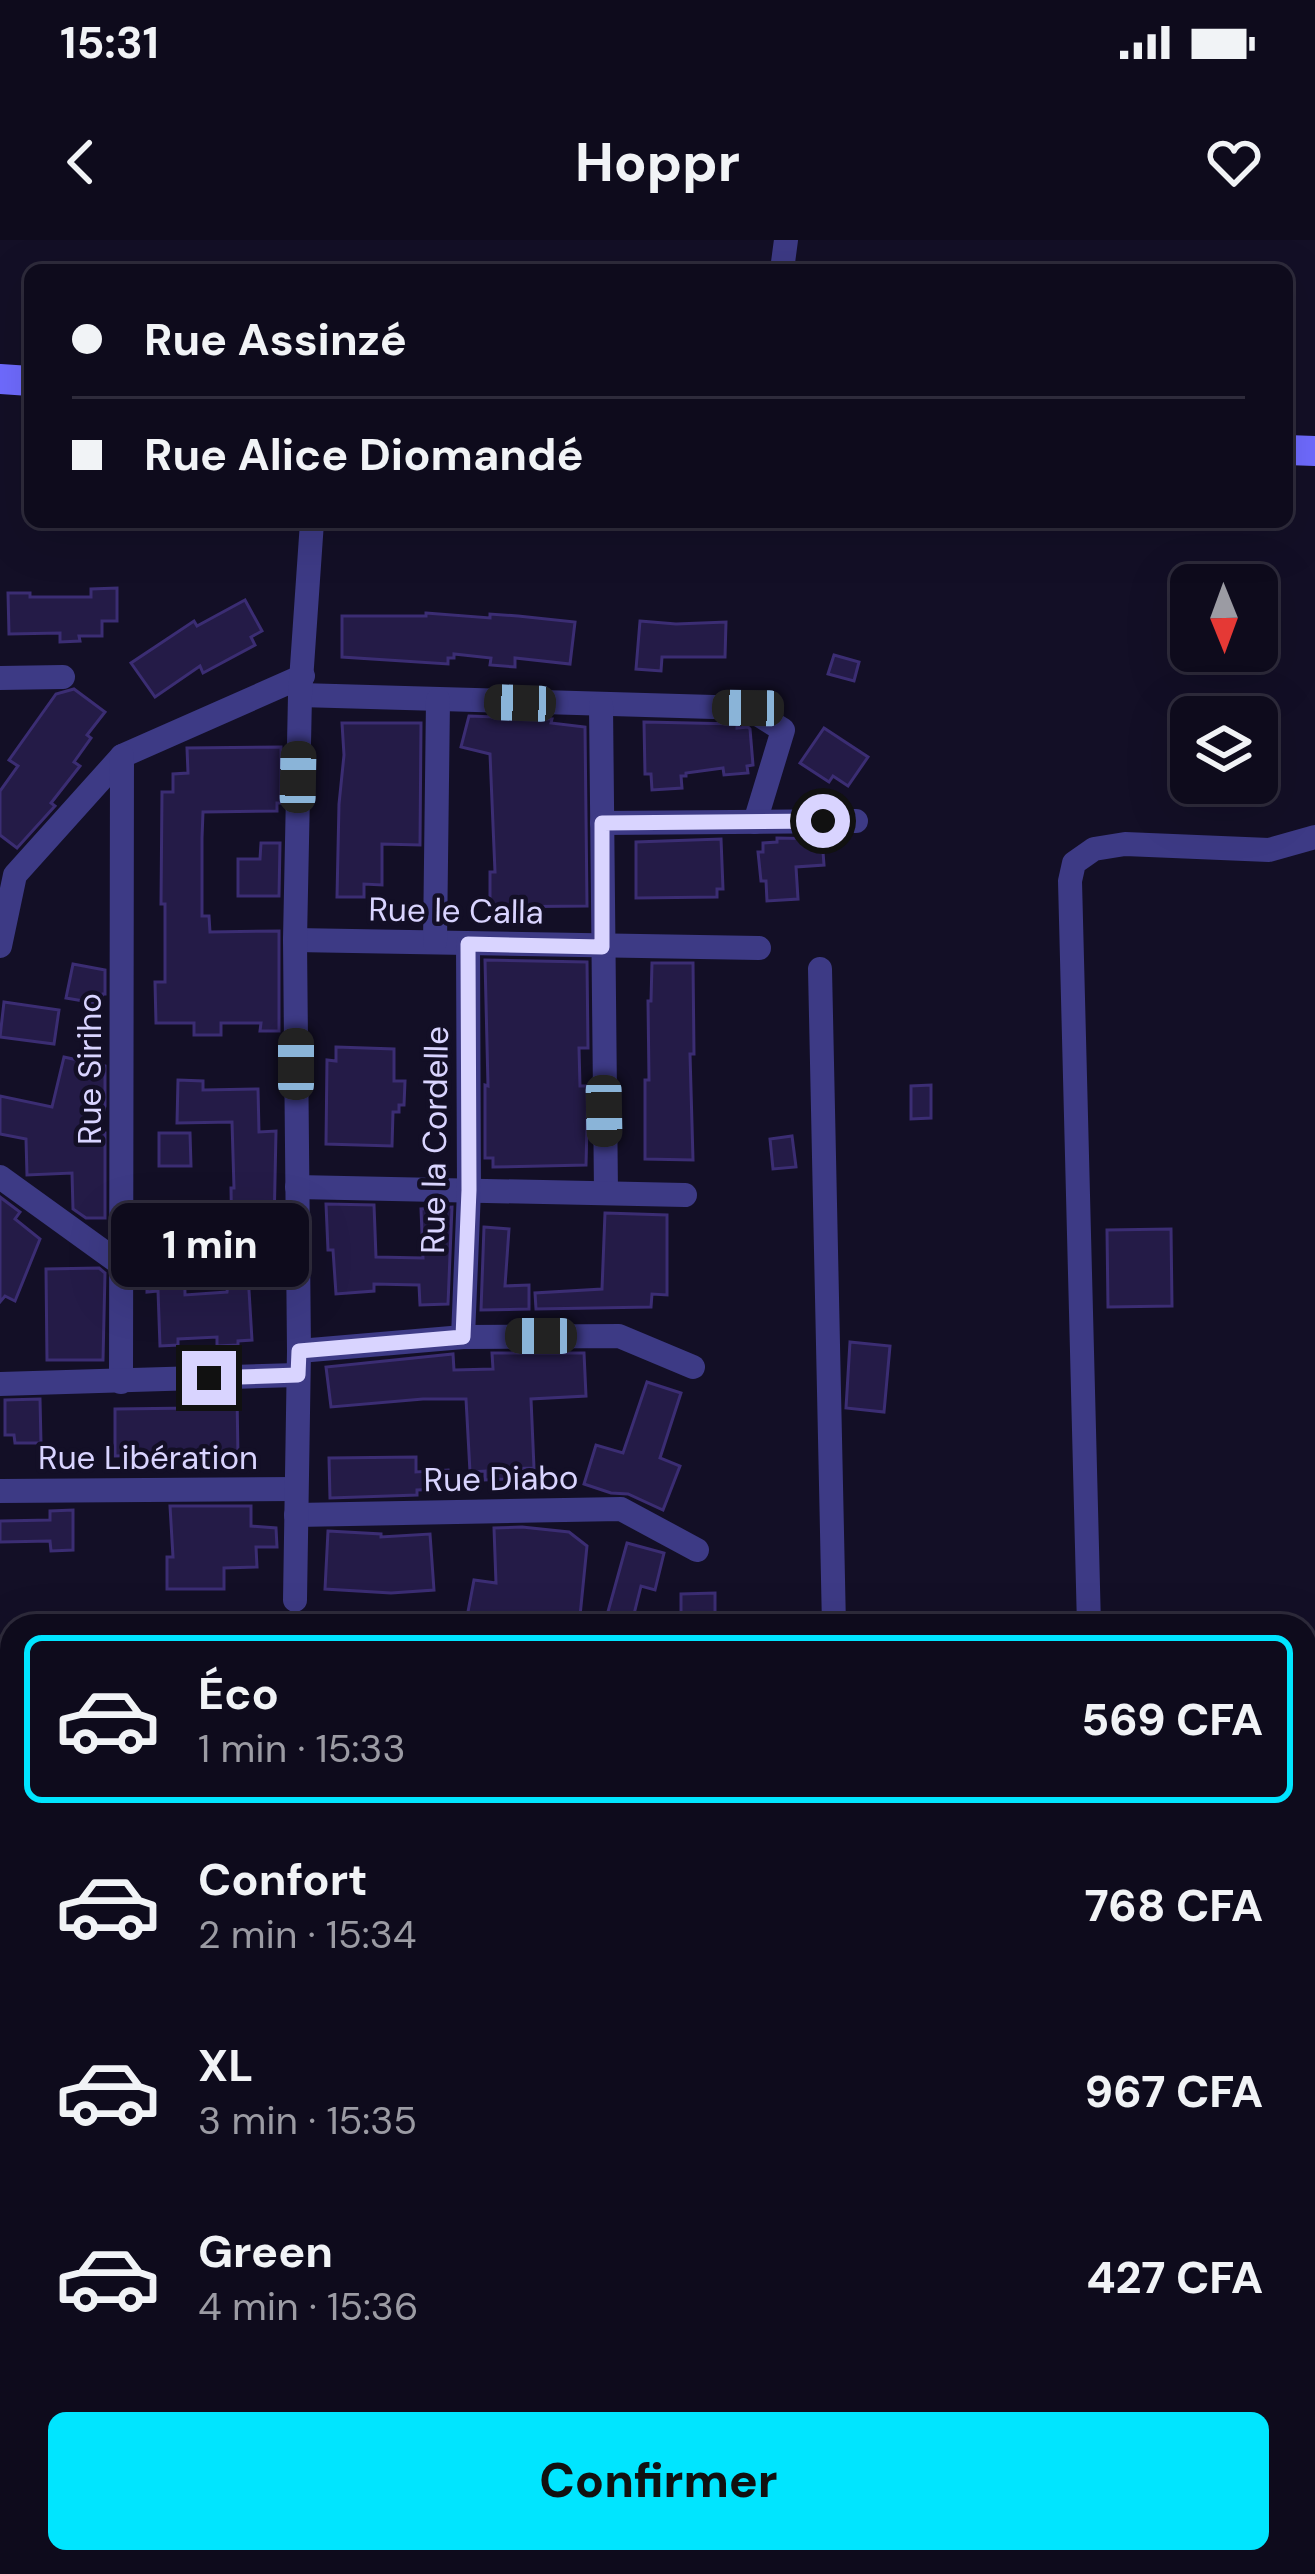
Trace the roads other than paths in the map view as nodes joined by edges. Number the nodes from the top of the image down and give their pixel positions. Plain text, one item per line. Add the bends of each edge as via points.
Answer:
1 (312, 528) edge
2 (63, 677) dead end
3 (0, 678) edge
4 (302, 686) junction
5 (438, 700) junction
6 (601, 705) junction
7 (122, 756) junction
8 (755, 821) junction
9 (856, 821) dead end
10 (602, 823) junction
11 (1315, 837) edge
12 (296, 940) junction
13 (434, 942) junction
14 (468, 944) junction
15 (0, 946) edge
16 (602, 947) junction
17 (759, 948) dead end
18 (820, 969) dead end
19 (0, 1177) edge
20 (296, 1187) junction
21 (469, 1190) junction
22 (605, 1193) junction
23 (685, 1195) dead end
24 (122, 1265) junction
25 (463, 1337) junction
26 (298, 1363) junction
27 (693, 1367) dead end
28 (121, 1382) junction
29 (0, 1384) edge
30 (296, 1489) junction
31 (0, 1491) edge
32 (296, 1515) junction
33 (697, 1550) dead end
34 (296, 1600) dead end
35 (834, 1614) edge
36 (1089, 1614) edge

1 - 4 street
2 - 3 street
4 - 5 street
4 - 7 street
4 - 12 street
5 - 6 street
5 - 13 street
6 - 8 street via 748,708 783,730
6 - 10 street
7 - 15 street via 15,875
7 - 24 street, Rue Siriho
8 - 9 street
8 - 10 street
10 - 16 street
11 - 36 street via 1269,850 1125,844 1094,848 1074,863
12 - 13 street, Rue le Calla
12 - 20 street
13 - 14 street, Rue le Calla
14 - 16 street, Rue le Calla
14 - 21 street, Rue la Cordelle
16 - 17 street, Rue le Calla
16 - 22 street
18 - 35 street
19 - 24 street
20 - 21 street
20 - 26 street
21 - 22 street
21 - 25 street, Rue la Cordelle
22 - 23 street
24 - 28 street, Rue Siriho
25 - 26 street
25 - 27 street via 619,1336
26 - 28 street
26 - 30 street
28 - 29 street
30 - 31 street, Rue Libération
30 - 32 street
32 - 33 street, Rue Diabo via 621,1509
32 - 34 street

